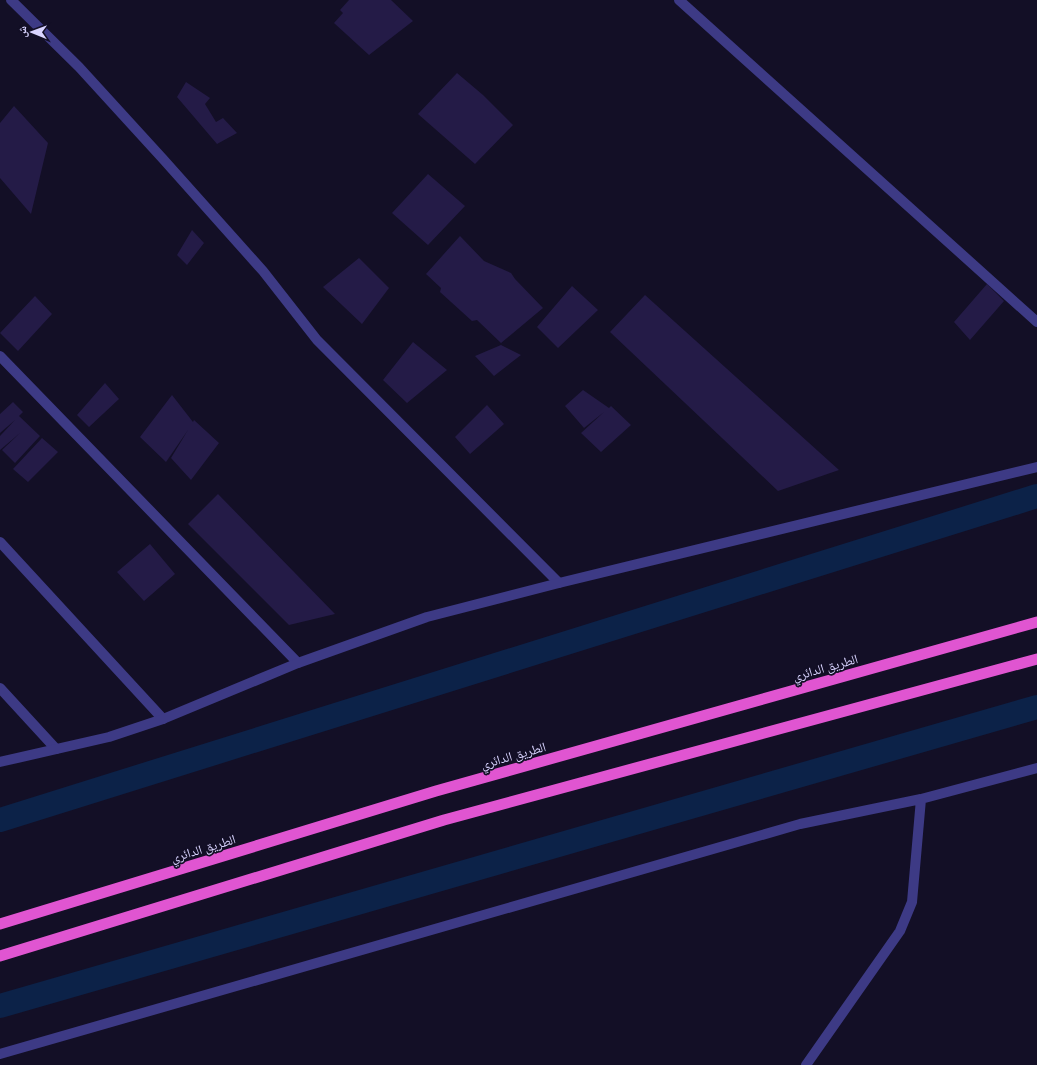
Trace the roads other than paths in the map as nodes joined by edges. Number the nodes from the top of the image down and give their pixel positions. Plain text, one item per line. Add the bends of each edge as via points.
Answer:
1 (11, 0) edge
2 (679, 0) edge
3 (1037, 322) edge
4 (0, 356) edge
5 (1037, 467) edge
6 (0, 542) edge
7 (559, 583) junction
8 (1037, 622) edge
9 (1037, 659) edge
10 (298, 663) junction
11 (0, 688) edge
12 (163, 719) junction
13 (56, 749) junction
14 (0, 762) edge
15 (1037, 768) edge
16 (921, 799) junction
17 (0, 924) edge
18 (0, 956) edge
19 (0, 1054) edge
20 (806, 1065) edge

1 - 7 street via 79,67 163,159 263,271 317,340
2 - 3 street
4 - 10 street
5 - 7 street
6 - 12 street
7 - 10 street via 427,617
8 - 17 highway, الطريق الدائري via 436,792
9 - 18 highway via 444,820
10 - 12 street
11 - 13 street
12 - 13 street via 109,737
13 - 14 street
15 - 16 street
16 - 19 street via 800,824
16 - 20 street via 912,902 900,931

